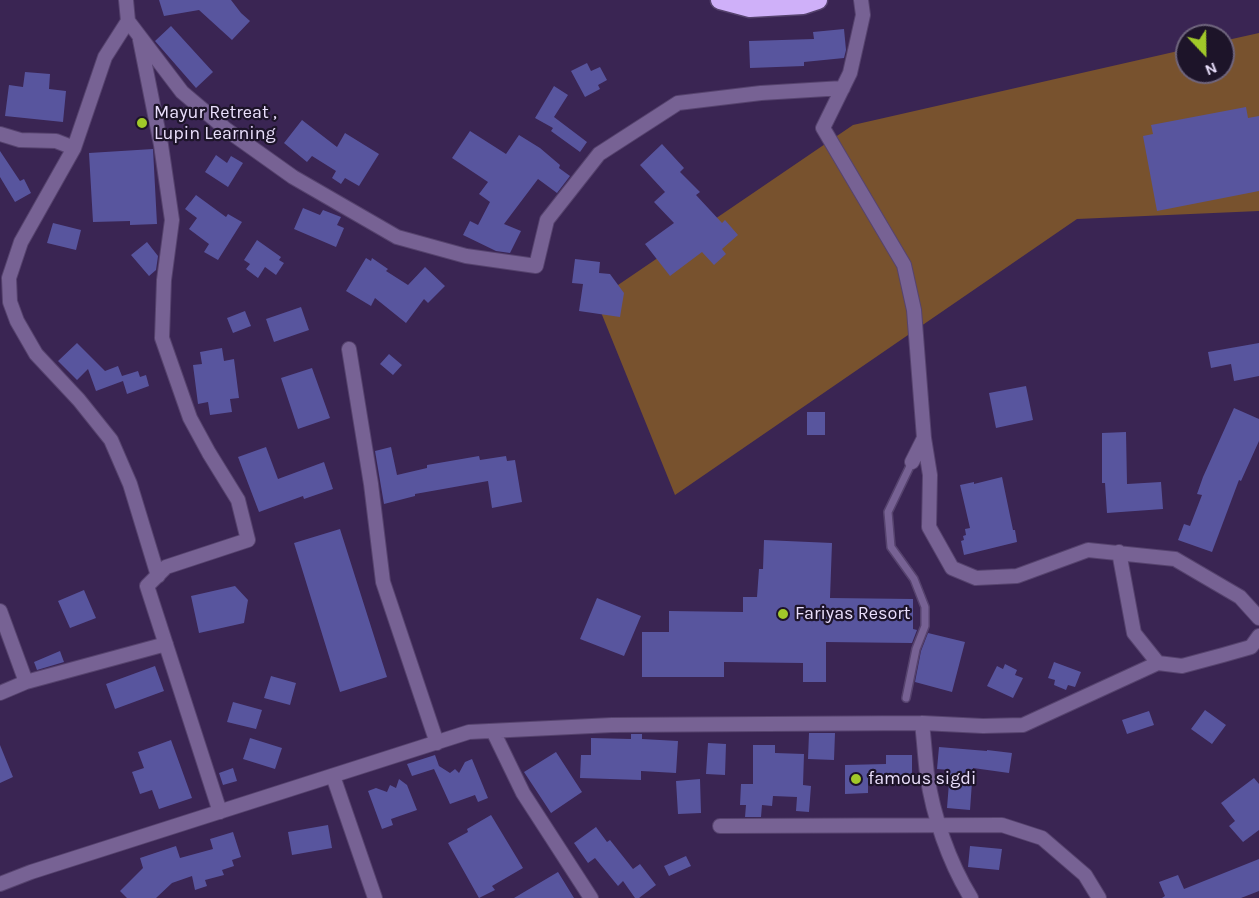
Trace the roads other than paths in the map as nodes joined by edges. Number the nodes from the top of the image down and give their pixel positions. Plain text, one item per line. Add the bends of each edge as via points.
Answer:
1 (126, 0) edge
2 (720, 0) edge
3 (818, 0) edge
4 (861, 0) edge
5 (128, 21) junction
6 (139, 35) junction
7 (843, 88) junction
8 (0, 134) edge
9 (74, 148) junction
10 (349, 349) dead end
11 (924, 438) junction
12 (912, 462) joint
13 (1119, 552) junction
14 (158, 576) junction
15 (0, 611) edge
16 (1259, 618) edge
17 (1259, 636) edge
18 (166, 645) junction
19 (1158, 663) junction
20 (26, 682) junction
21 (0, 693) edge
22 (906, 698) dead end
23 (922, 723) junction
24 (493, 731) junction
25 (437, 743) junction
26 (333, 776) junction
27 (220, 812) junction
28 (720, 826) dead end
29 (939, 826) junction
30 (0, 884) edge
31 (375, 898) edge
32 (591, 898) edge
33 (971, 898) edge
34 (1100, 898) edge

1 - 5 street
2 - 3 highway via 750,8 803,5
4 - 7 street via 863,15
5 - 6 street
5 - 9 street via 105,57
6 - 7 street via 182,92 226,130 293,177 397,237 466,256 536,266 547,220 599,154 678,103
6 - 14 street via 172,220 162,339 190,418 238,500 248,540 166,567
7 - 11 street via 823,128 904,265 914,310
8 - 9 street via 20,140 56,141
9 - 14 street via 21,242 9,278 10,302 36,354 111,440 130,484
10 - 25 street via 383,582
11 - 12 street
11 - 13 street via 930,476 929,527 952,568 976,578 1017,576 1088,550
12 - 22 lane via 888,512 891,547 914,579 925,607 925,626
13 - 16 street via 1175,559 1240,597
13 - 19 street via 1134,633
14 - 18 street via 147,586
15 - 20 street
17 - 19 street via 1251,647 1223,656 1182,666
18 - 20 street
18 - 27 street
19 - 23 street via 1023,725
20 - 21 street
23 - 24 street via 612,725
23 - 29 street via 927,776
24 - 25 street via 469,732
24 - 32 street via 523,793
25 - 26 street
26 - 27 street
26 - 31 street
27 - 30 street
28 - 29 street
29 - 33 street
29 - 34 street via 1002,825 1042,838 1084,875

